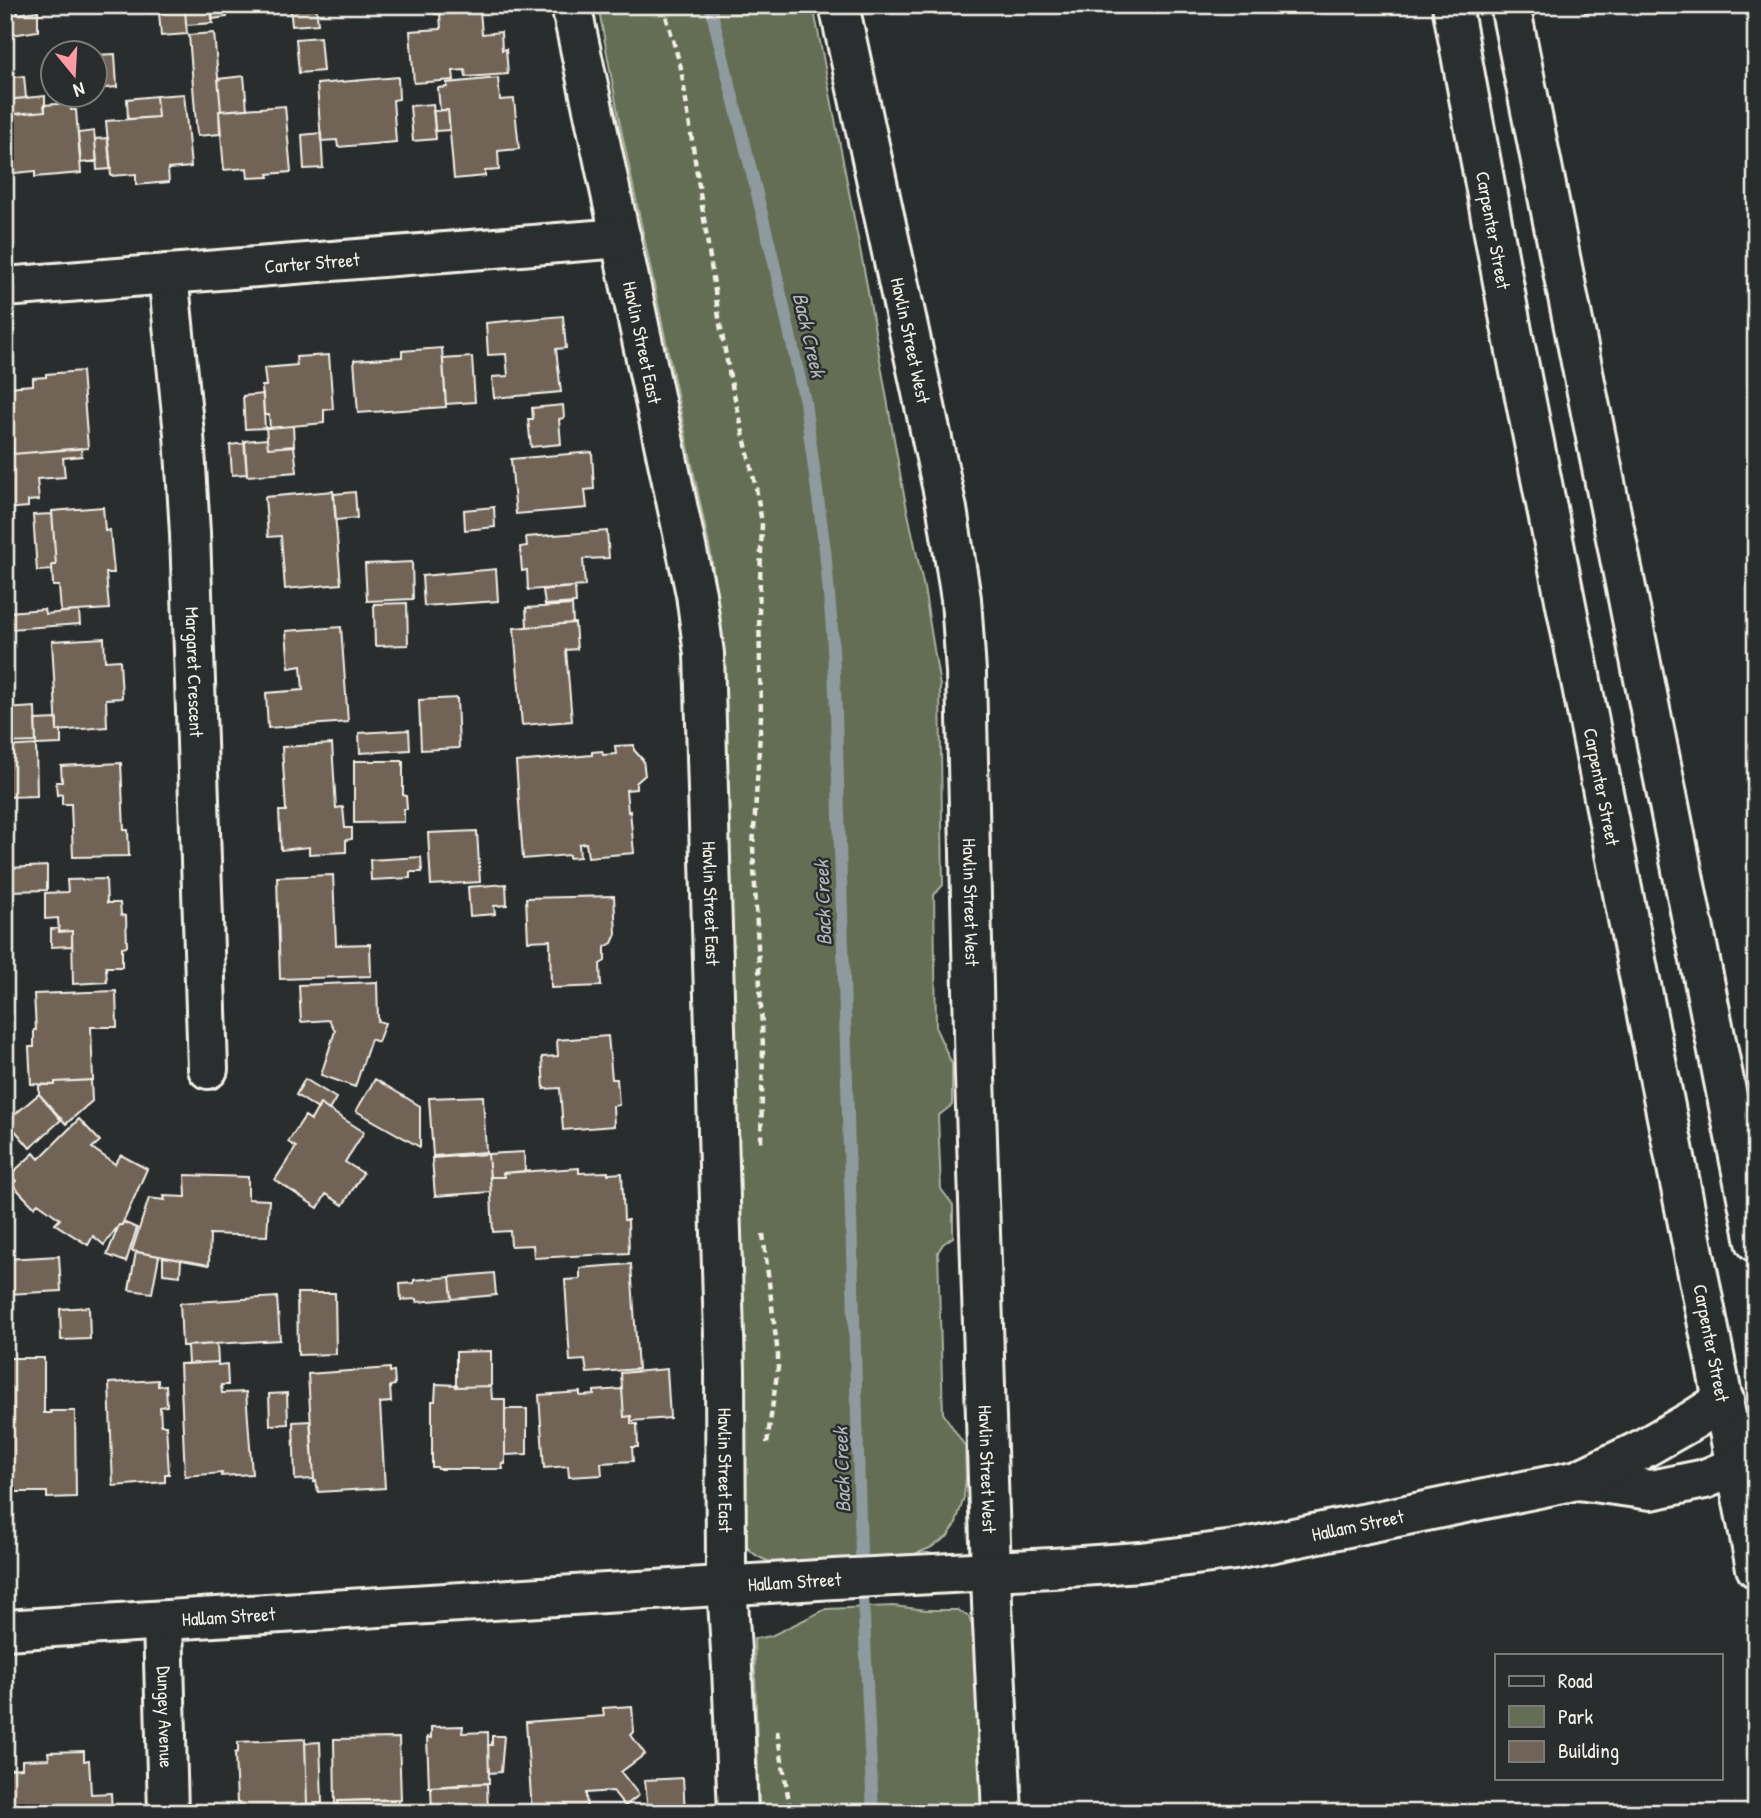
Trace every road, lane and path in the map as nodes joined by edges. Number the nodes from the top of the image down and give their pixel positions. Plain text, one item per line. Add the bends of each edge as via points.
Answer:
1 (572, 5) edge
2 (839, 5) edge
3 (1452, 5) edge
4 (1510, 5) edge
5 (621, 238) junction
6 (168, 274) junction
7 (5, 287) edge
8 (208, 1069) dead end
9 (1756, 1242) edge
10 (1724, 1400) junction
11 (1746, 1459) edge
12 (1578, 1480) junction
13 (1756, 1568) edge
14 (992, 1570) junction
15 (727, 1585) junction
16 (163, 1621) junction
17 (5, 1630) edge
18 (168, 1813) edge
19 (738, 1813) edge
20 (1002, 1813) edge

1 - 5 street, Havlin Street East
2 - 14 street, Havlin Street West via 947,509 961,598
3 - 10 street, Carpenter Street
4 - 9 street
5 - 6 street, Carter Street
5 - 15 street, Havlin Street East via 696,594 704,654
6 - 7 street, Carter Street
6 - 8 street, Margaret Crescent via 189,521
10 - 11 street, Carpenter Street
10 - 12 street, Hallam Street via 1637,1452
11 - 12 street, Hallam Street via 1705,1479 1651,1490
11 - 13 street, Carpenter Street
12 - 14 street, Hallam Street via 1235,1550 1140,1562
14 - 15 street, Hallam Street
14 - 20 street, Havlin Street West
15 - 16 street, Hallam Street
15 - 19 street, Havlin Street East
16 - 17 street, Hallam Street
16 - 18 street, Dungey Avenue

